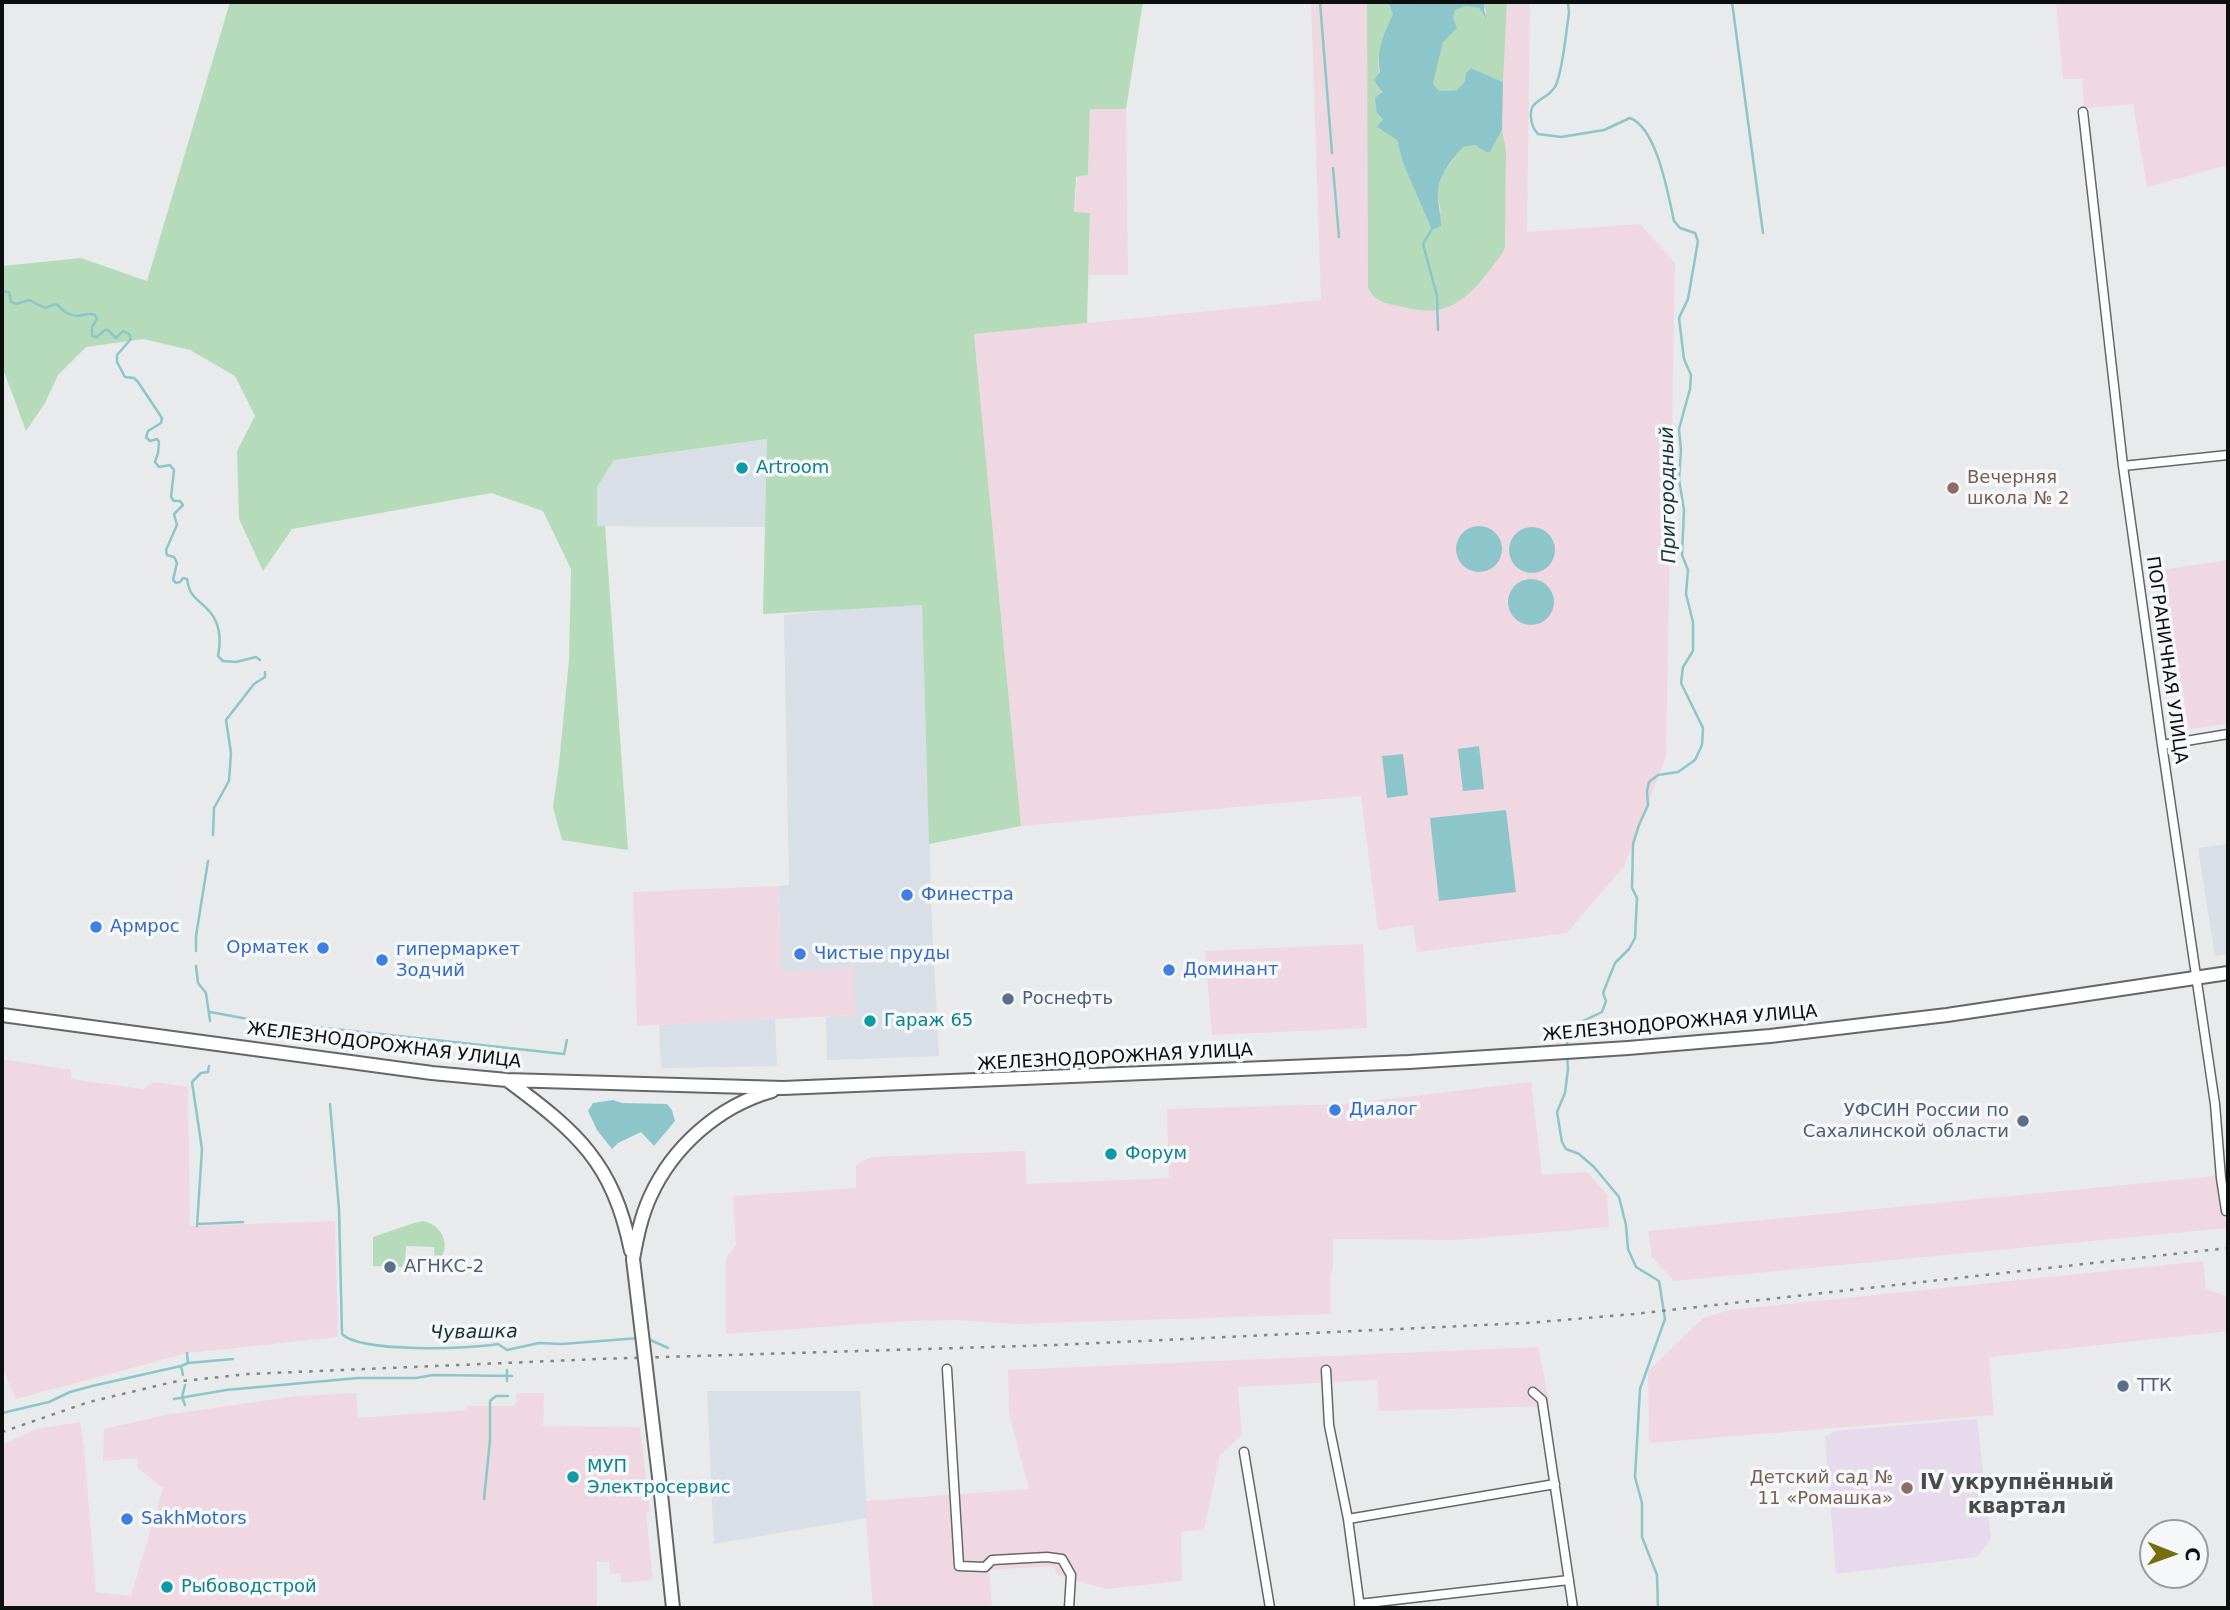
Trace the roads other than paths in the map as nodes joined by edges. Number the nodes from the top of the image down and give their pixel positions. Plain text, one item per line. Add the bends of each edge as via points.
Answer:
1 (2083, 112) dead end
2 (2228, 455) edge
3 (2123, 466) junction
4 (2228, 734) edge
5 (2162, 745) junction
6 (2228, 973) edge
7 (2197, 979) junction
8 (2, 1015) edge
9 (507, 1080) junction
10 (783, 1088) junction
11 (2227, 1211) edge
12 (633, 1259) junction
13 (947, 1369) dead end
14 (1326, 1370) dead end
15 (1533, 1392) dead end
16 (1244, 1452) dead end
17 (1555, 1484) junction
18 (1348, 1519) junction
19 (1569, 1580) junction
20 (1360, 1606) edge
21 (673, 1608) edge
22 (1069, 1608) edge
23 (1270, 1608) edge
24 (1573, 1608) edge

1 - 3 street, ПОГРАНИЧНАЯ УЛИЦА
2 - 3 street
3 - 5 street, ПОГРАНИЧНАЯ УЛИЦА
4 - 5 street
5 - 7 street, ПОГРАНИЧНАЯ УЛИЦА
6 - 7 main road, ЖЕЛЕЗНОДОРОЖНАЯ УЛИЦА
7 - 10 main road, ЖЕЛЕЗНОДОРОЖНАЯ УЛИЦА via 1906,1020 1586,1051
7 - 11 street, ПОГРАНИЧНАЯ УЛИЦА
8 - 9 main road, ЖЕЛЕЗНОДОРОЖНАЯ УЛИЦА
9 - 10 main road, ЖЕЛЕЗНОДОРОЖНАЯ УЛИЦА
9 - 12 main road via 578,1137 615,1194
10 - 12 main road via 746,1100 687,1142 656,1186 639,1227
12 - 21 main road, bridge
13 - 22 street via 959,1566 985,1567 992,1560 1062,1559 1071,1575
14 - 18 street via 1329,1425
15 - 17 street via 1542,1400
16 - 23 street
17 - 18 street
17 - 19 street
18 - 20 street
19 - 20 street
19 - 24 street

